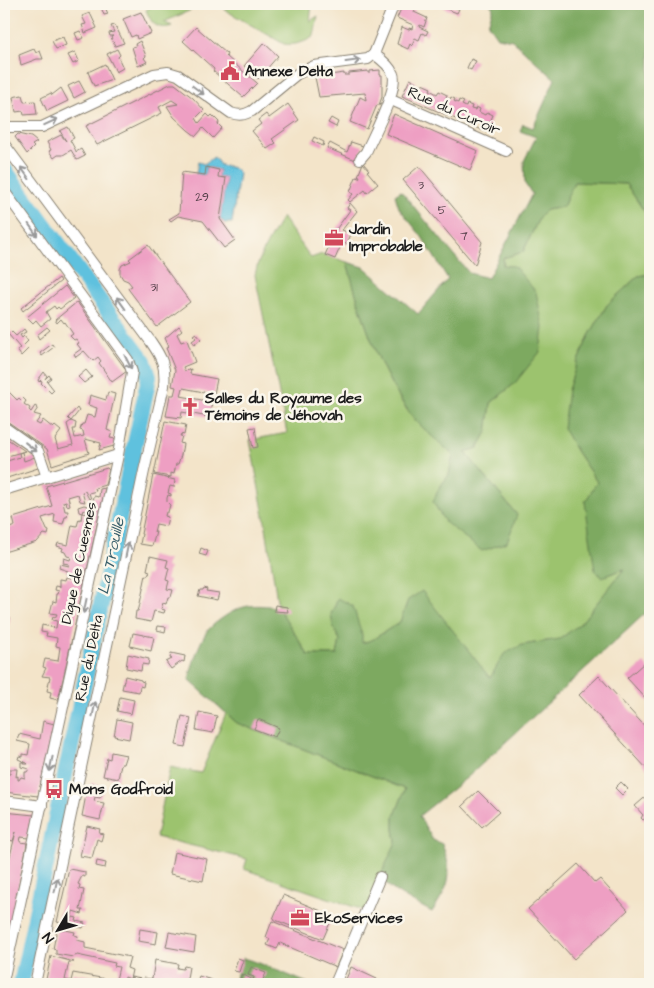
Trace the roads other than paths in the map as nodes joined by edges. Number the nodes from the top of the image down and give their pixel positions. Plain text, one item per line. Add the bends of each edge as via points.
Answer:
1 (394, 4) edge
2 (374, 54) junction
3 (389, 99) junction
4 (4, 127) edge
5 (4, 144) edge
6 (506, 151) dead end
7 (360, 159) dead end
8 (4, 191) edge
9 (4, 427) edge
10 (118, 455) junction
11 (47, 477) junction
12 (4, 490) edge
13 (4, 801) edge
14 (42, 806) junction
15 (380, 877) dead end
16 (4, 977) edge
17 (35, 984) edge
18 (335, 984) edge

1 - 2 street
2 - 3 street, Rue du Curoir via 394,75
4 -> 2 street via 42,127 154,74 168,72 224,110 239,116 252,111 297,74 314,66 368,59
3 - 6 street, Rue du Curoir
3 - 7 street, Rue du Curoir
17 -> 5 street, Rue du Delta via 166,373 150,342
8 -> 10 street, Digue de Cuesmes via 128,360 132,382
9 -> 11 street via 38,452
10 - 11 street
10 -> 14 street, Digue de Cuesmes
11 - 12 street
13 - 14 street
14 - 16 street, Digue de Cuesmes
15 - 18 street

